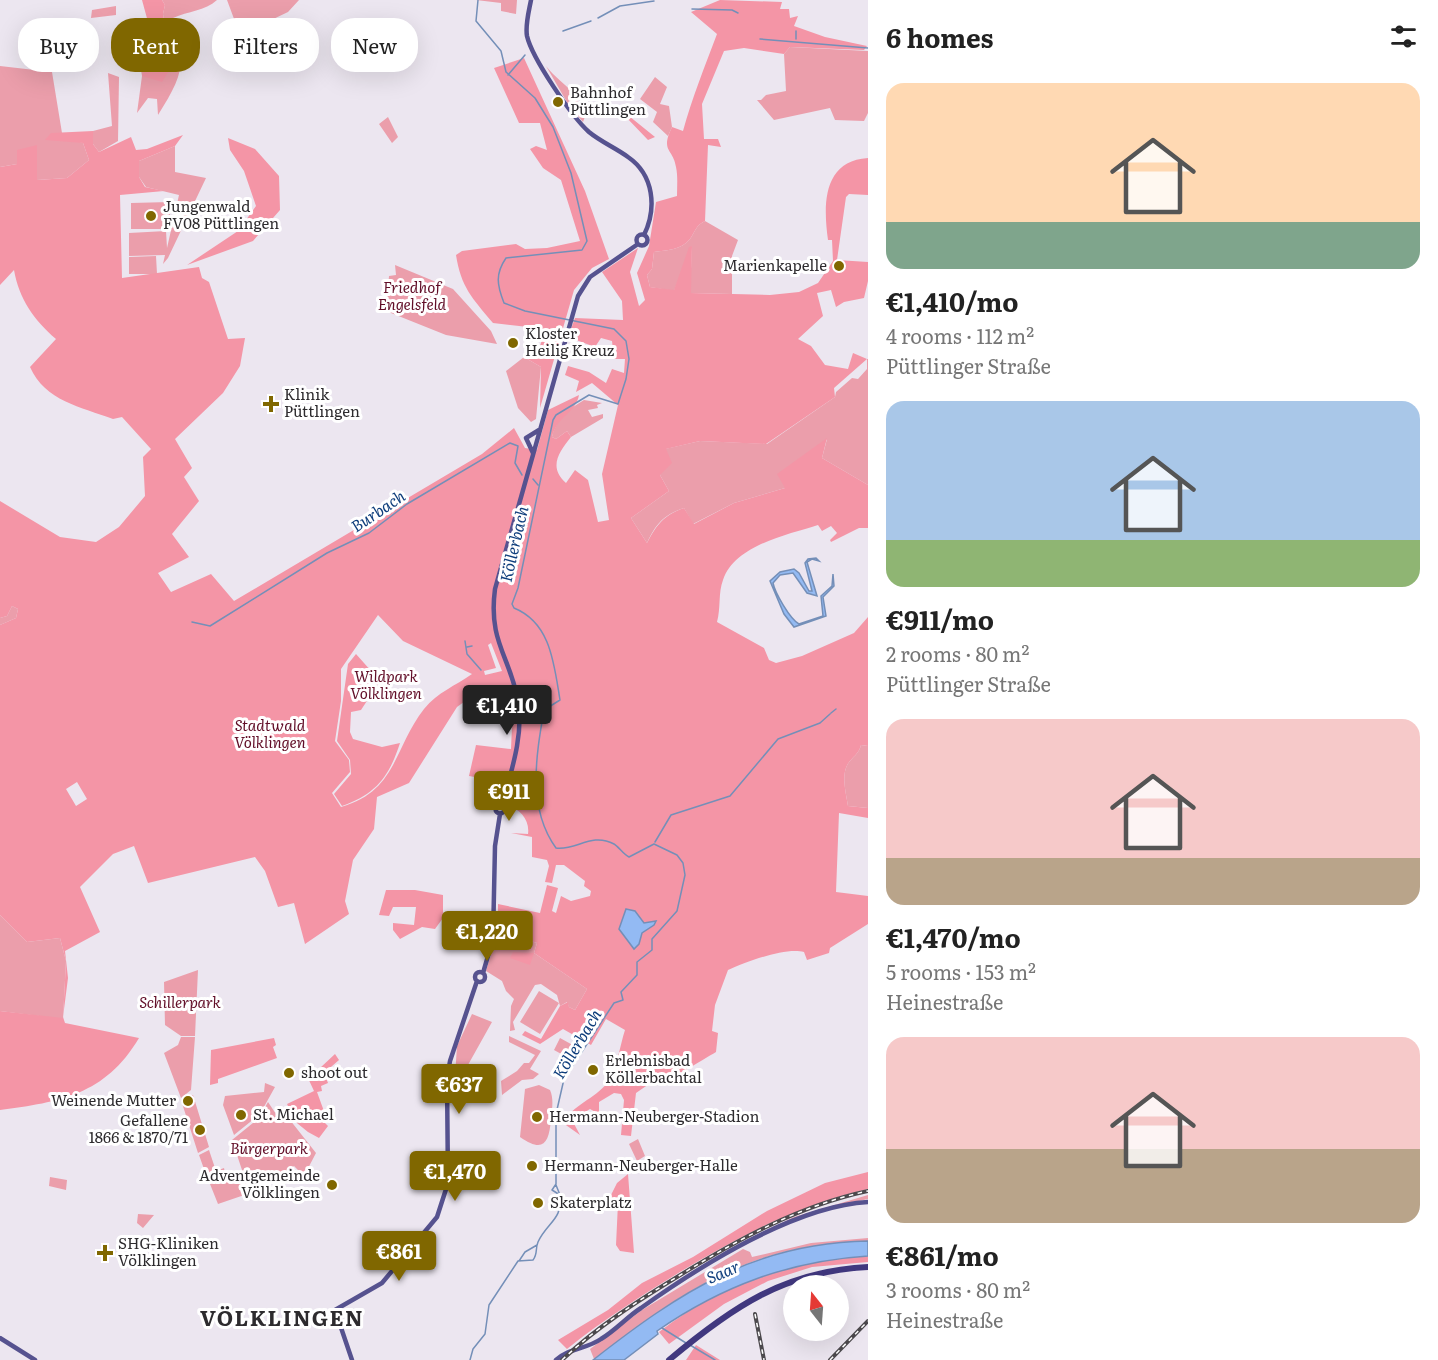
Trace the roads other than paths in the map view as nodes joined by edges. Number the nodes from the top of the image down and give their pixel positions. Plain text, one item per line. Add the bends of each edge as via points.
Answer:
1 (531, 0) edge
2 (644, 235) junction
3 (638, 244) junction
4 (536, 435) junction
5 (533, 445) junction
6 (868, 1202) edge
7 (868, 1269) edge
8 (0, 1339) edge
9 (690, 1345) junction
10 (35, 1360) edge
11 (352, 1360) edge
12 (556, 1360) edge
13 (669, 1360) edge
14 (674, 1360) edge

1 - 2 main road via 528,39 552,83 584,127 629,158 646,178 652,205
2 - 3 main road via 638,237
2 - 3 main road via 647,243
3 - 4 main road via 585,283 571,315
4 - 5 main road
4 - 5 main road via 526,438
5 - 11 main road via 532,461 495,590 497,642 519,711 516,749 502,805 496,808 500,814 495,846 495,924 481,972 485,979 479,981 450,1061 448,1183 437,1217 382,1283 335,1310
6 - 12 main road via 828,1209 775,1229 663,1293 599,1341 566,1352
7 - 9 highway via 827,1275 775,1291 735,1312
8 - 10 main road
9 - 13 highway
9 - 14 highway

